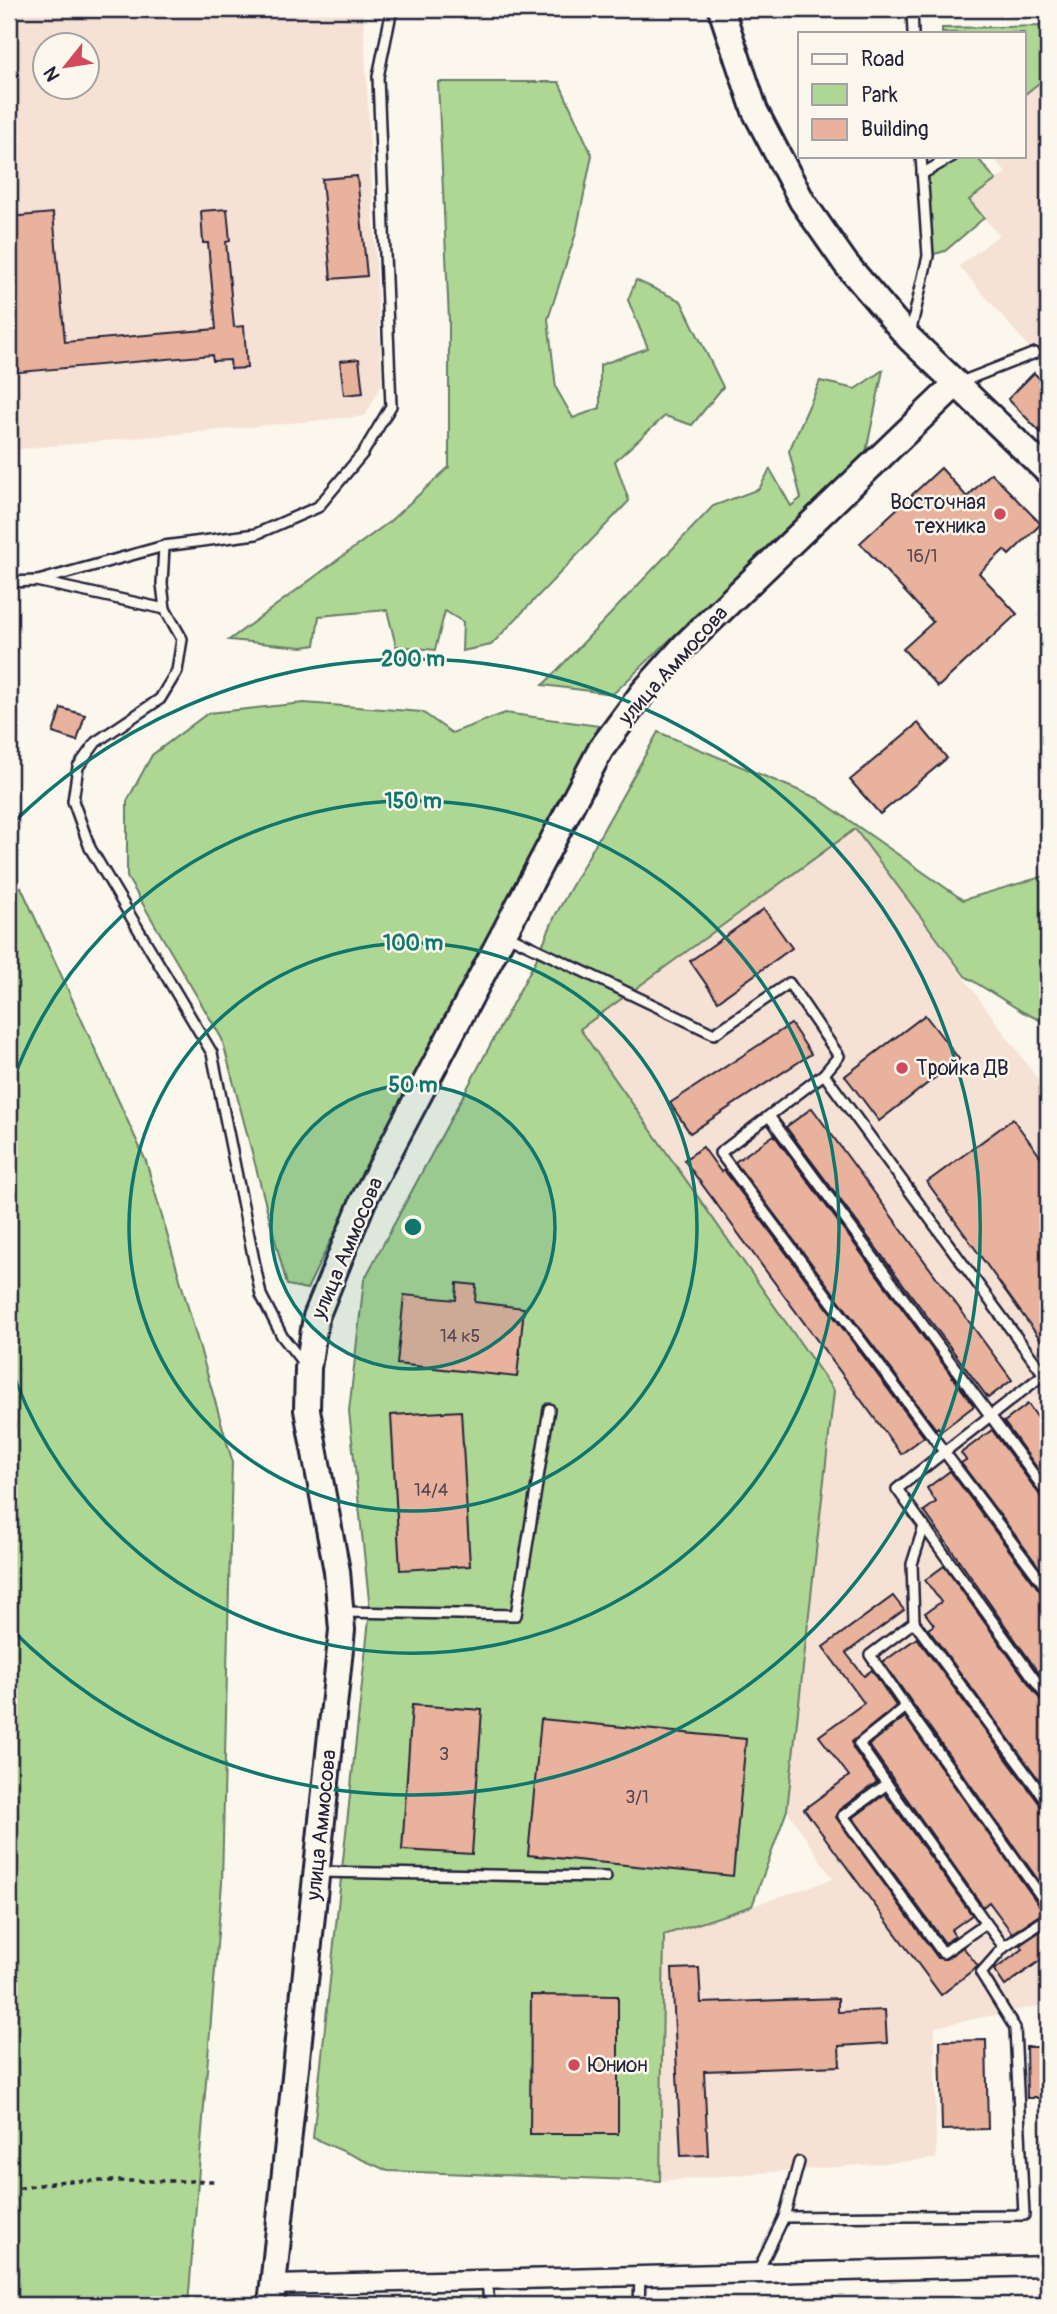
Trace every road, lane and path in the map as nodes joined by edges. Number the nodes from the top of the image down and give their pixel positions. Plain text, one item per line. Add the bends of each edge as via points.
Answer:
1 (393, 9) edge
2 (721, 9) edge
3 (912, 9) edge
4 (913, 32) edge
5 (921, 158) edge
6 (950, 158) edge
7 (922, 174) junction
8 (909, 338) junction
9 (1035, 353) dead end
10 (956, 384) junction
11 (1048, 471) edge
12 (164, 546) junction
13 (36, 581) junction
14 (9, 582) edge
15 (165, 609) junction
16 (503, 933) junction
17 (824, 1074) junction
18 (769, 1116) junction
19 (308, 1368) junction
20 (1046, 1377) edge
21 (549, 1409) dead end
22 (989, 1415) junction
23 (945, 1450) junction
24 (1048, 1494) edge
25 (924, 1526) junction
26 (1048, 1590) edge
27 (340, 1611) junction
28 (914, 1622) junction
29 (1048, 1698) edge
30 (906, 1707) junction
31 (887, 1784) junction
32 (1048, 1803) edge
33 (317, 1872) junction
34 (606, 1877) dead end
35 (1048, 1906) edge
36 (1048, 1918) edge
37 (986, 1923) junction
38 (1004, 1947) junction
39 (799, 2162) dead end
40 (218, 2182) dead end
41 (9, 2190) edge
42 (784, 2217) junction
43 (1048, 2266) edge
44 (757, 2273) junction
45 (639, 2276) junction
46 (487, 2280) junction
47 (272, 2295) edge
48 (489, 2305) edge
49 (639, 2305) edge

1 - 12 lane via 378,77 391,406 363,453 318,507 256,534
2 - 8 street via 755,111 802,201 846,264
3 - 4 lane
5 - 7 lane
6 - 7 lane
7 - 8 lane via 928,256
8 - 10 street
9 - 10 lane
10 - 11 street
10 - 16 street, улица Аммосова via 704,627 644,691 601,750
12 - 13 lane
12 - 15 lane
13 - 14 lane
13 - 15 lane
15 - 19 lane via 182,639 177,671 160,699 96,742 78,767 73,801 90,848 212,1053 261,1295 282,1336
16 - 17 lane via 714,1034 789,983 839,1056
16 - 19 street, улица Аммосова via 363,1201 316,1317
17 - 18 lane
17 - 20 lane
18 - 22 lane
18 - 23 lane via 720,1153
19 - 27 street, улица Аммосова via 307,1410 337,1571
20 - 22 lane
21 - 27 lane via 516,1615
22 - 23 lane
22 - 24 lane
23 - 25 lane via 897,1489
23 - 26 lane
25 - 28 lane via 912,1564
25 - 29 lane
27 - 33 street, улица Аммосова via 342,1630
28 - 30 lane via 870,1655
28 - 32 lane
30 - 31 lane via 859,1744
30 - 35 lane
31 - 37 lane
31 - 37 lane via 844,1816 943,1953
33 - 34 lane
33 - 47 street, улица Аммосова
36 - 38 lane
37 - 38 lane
38 - 42 lane via 981,1973 1014,2028 1024,2215
39 - 42 lane
40 - 41 path via 64,2181
42 - 44 lane
43 - 44 street
44 - 45 street
45 - 46 street
45 - 49 lane
46 - 47 street
46 - 48 lane

